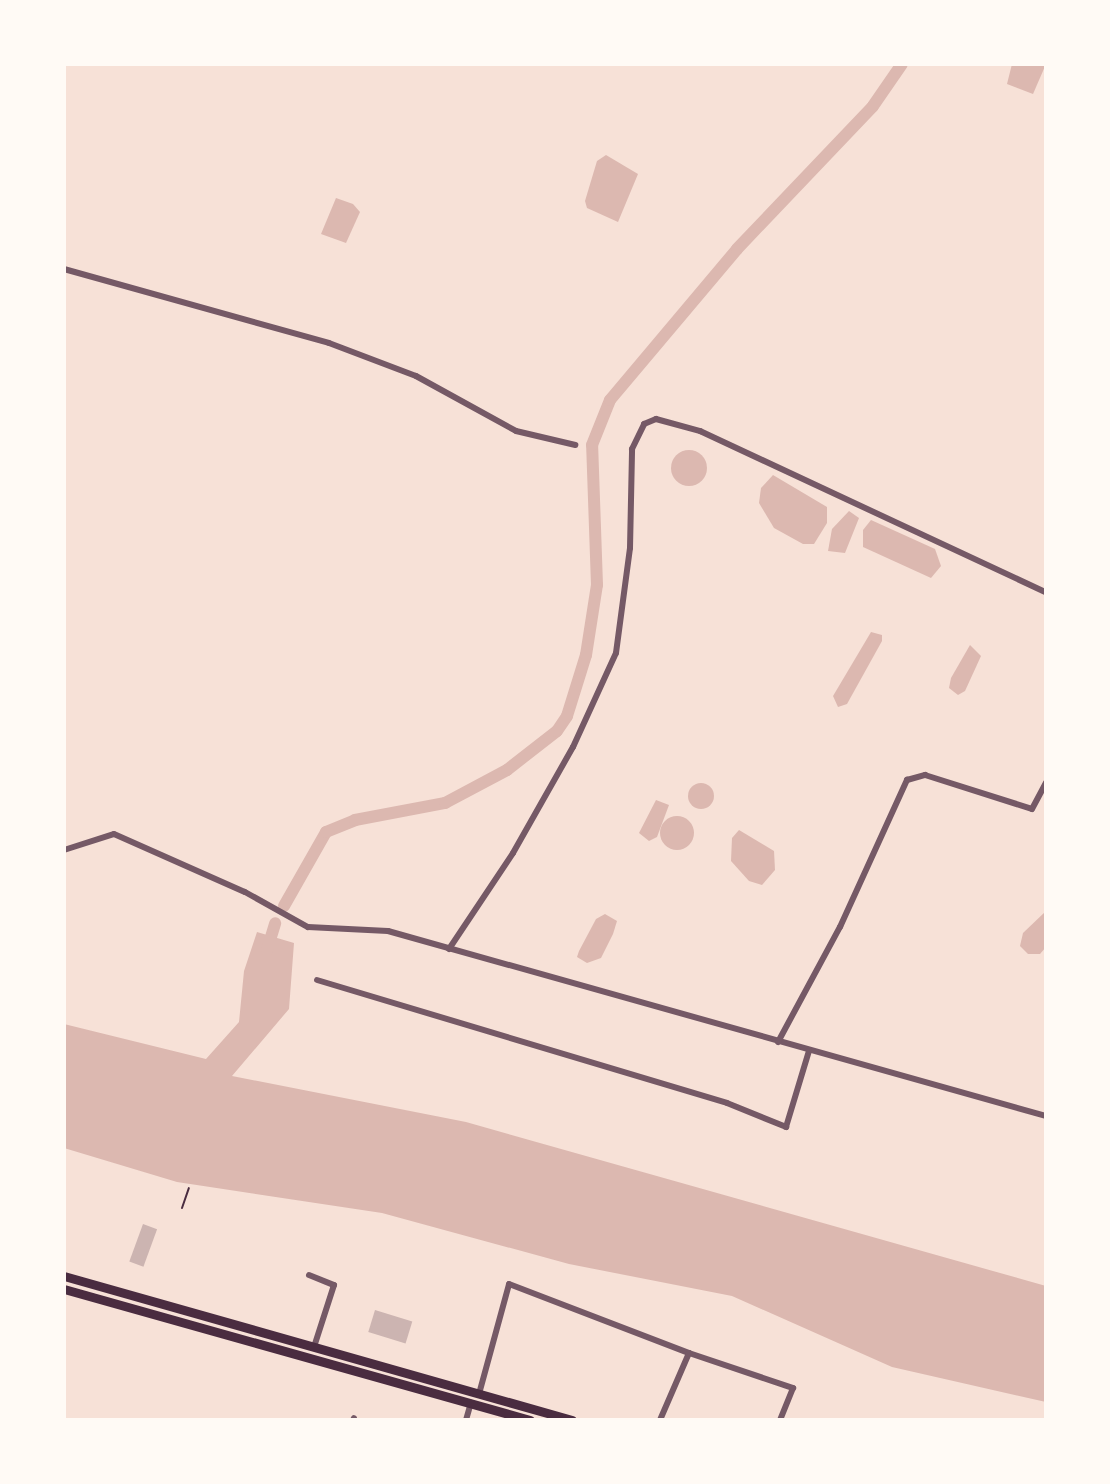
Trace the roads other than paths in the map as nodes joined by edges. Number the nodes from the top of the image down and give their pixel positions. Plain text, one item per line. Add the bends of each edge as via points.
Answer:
1 (64, 269) edge
2 (575, 445) dead end
3 (1046, 592) edge
4 (1046, 783) edge
5 (64, 850) edge
6 (449, 949) junction
7 (317, 980) dead end
8 (778, 1042) junction
9 (809, 1051) junction
10 (1046, 1116) edge
11 (309, 1275) dead end
12 (64, 1276) edge
13 (64, 1289) edge
14 (314, 1347) junction
15 (689, 1353) junction
16 (479, 1395) junction
17 (471, 1403) junction
18 (466, 1420) edge
19 (530, 1420) edge
20 (572, 1420) edge
21 (660, 1420) edge
22 (780, 1420) edge

1 - 2 street via 329,343 416,376 516,431
3 - 6 street via 700,431 656,419 644,424 632,449 630,548 616,653 573,747 513,853
4 - 8 street via 1032,809 925,775 907,780 840,927
5 - 6 street via 114,834 245,892 308,927 388,931
6 - 8 street
7 - 9 street via 727,1103 786,1127
8 - 9 street
9 - 10 street
11 - 14 street via 334,1285
12 - 14 main road
13 - 17 main road
14 - 16 main road
15 - 16 street via 509,1284
15 - 21 street
15 - 22 street via 793,1388
16 - 20 main road
17 - 18 street
17 - 19 main road

